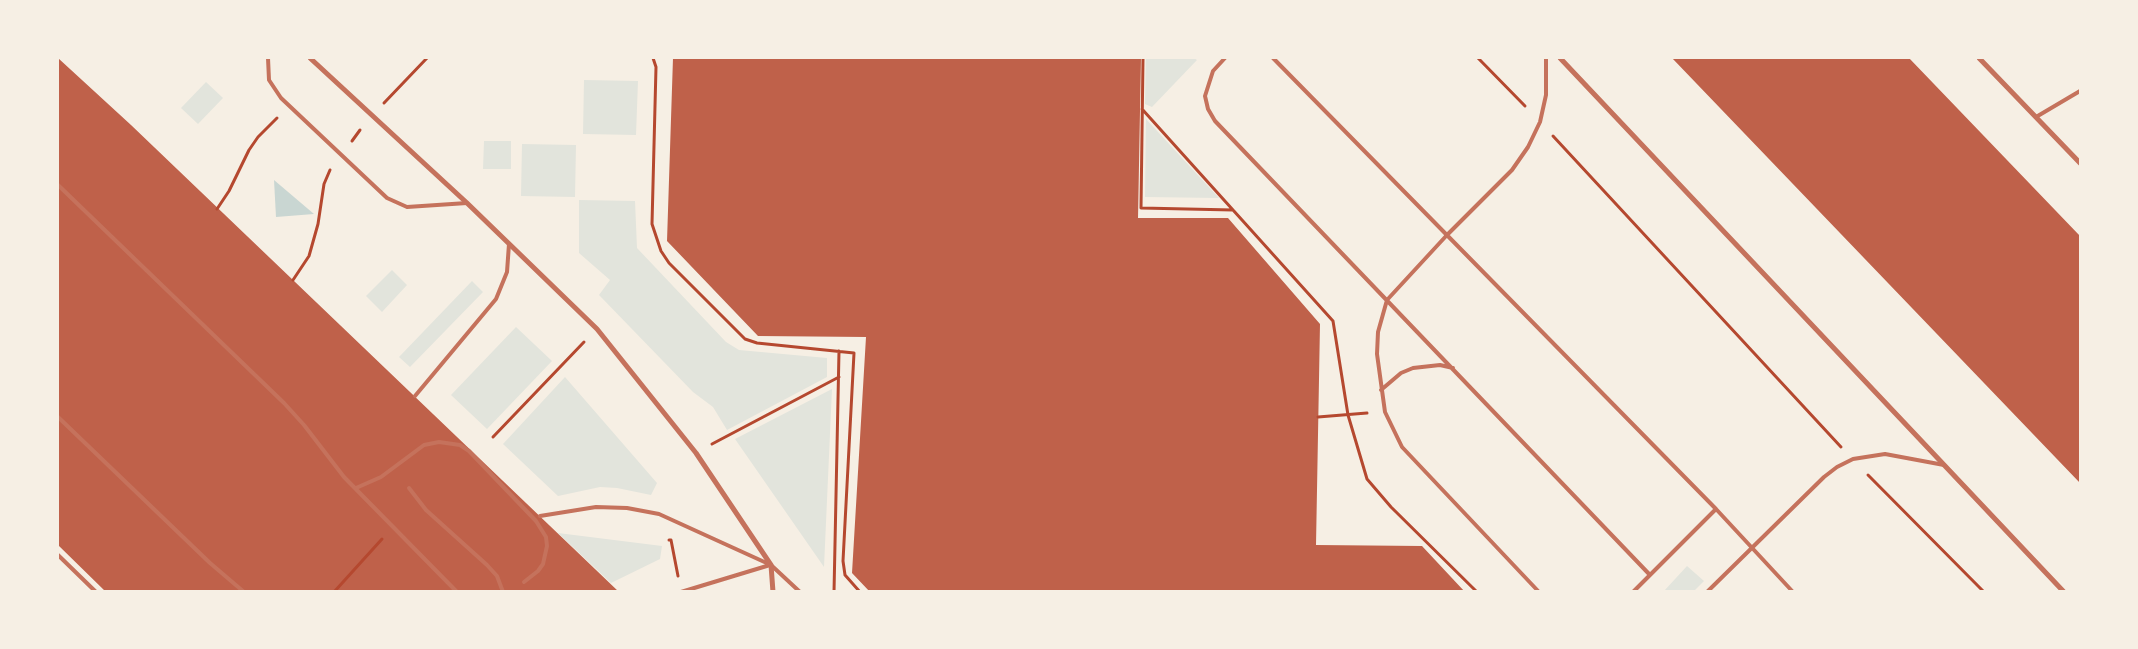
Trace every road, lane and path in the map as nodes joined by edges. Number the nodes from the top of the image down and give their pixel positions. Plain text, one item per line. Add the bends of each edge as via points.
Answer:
1 (268, 58) edge
2 (310, 58) edge
3 (652, 58) edge
4 (1143, 58) edge
5 (1225, 58) edge
6 (1273, 58) edge
7 (1478, 58) edge
8 (1546, 58) edge
9 (1560, 58) edge
10 (1979, 58) edge
11 (2080, 91) edge
12 (290, 107) junction
13 (1142, 109) junction
14 (2036, 117) junction
15 (1540, 122) junction
16 (2080, 163) edge
17 (58, 185) edge
18 (467, 203) junction
19 (218, 209) dead end
20 (1234, 210) junction
21 (1447, 235) junction
22 (509, 244) junction
23 (312, 247) dead end
24 (293, 280) dead end
25 (1387, 300) junction
26 (597, 329) junction
27 (839, 351) junction
28 (1453, 368) junction
29 (839, 377) junction
30 (1381, 390) junction
31 (415, 396) dead end
32 (1385, 412) junction
33 (1348, 415) junction
34 (58, 416) edge
35 (1318, 417) dead end
36 (492, 437) dead end
37 (696, 453) junction
38 (1852, 459) junction
39 (1946, 465) junction
40 (356, 488) junction
41 (409, 488) dead end
42 (1716, 509) junction
43 (659, 514) junction
44 (540, 516) dead end
45 (392, 528) junction
46 (1752, 547) junction
47 (58, 555) edge
48 (771, 565) junction
49 (1650, 575) junction
50 (524, 582) dead end
51 (679, 583) dead end
52 (96, 592) edge
53 (244, 592) edge
54 (334, 592) edge
55 (457, 592) edge
56 (503, 592) edge
57 (681, 592) edge
58 (773, 592) edge
59 (800, 592) edge
60 (834, 592) edge
61 (860, 592) edge
62 (1477, 592) edge
63 (1539, 592) edge
64 (1633, 592) edge
65 (1707, 592) edge
66 (1794, 592) edge
67 (1984, 592) edge
68 (2064, 592) edge

1 - 12 lane via 269,80
2 - 18 street
3 - 27 path via 656,67 652,224 661,252 745,339
4 - 13 path
5 - 25 lane via 1213,71 1205,96 1215,121
6 - 21 lane
7 - 15 path
8 - 15 lane via 1546,95
9 - 39 street
10 - 14 street
11 - 14 lane
12 - 18 lane via 394,203 407,208
12 - 19 path via 253,143
13 - 20 path
13 - 20 path via 1141,208
14 - 16 street
15 - 21 lane via 1512,170
15 - 38 path
17 - 40 lane via 284,403
18 - 22 street
20 - 33 path via 1333,321
21 - 25 lane
21 - 42 lane
22 - 26 street
22 - 31 lane via 507,272 496,299
23 - 24 path
25 - 28 lane
25 - 30 lane via 1382,311 1378,347
26 - 36 path
26 - 37 street
27 - 29 path
27 - 61 path via 854,353 843,561 845,574
28 - 30 lane via 1440,365 1413,368 1400,373
28 - 49 lane
29 - 37 path
29 - 60 path
30 - 32 lane
32 - 33 path
32 - 63 lane via 1402,447
33 - 35 path
33 - 62 path via 1367,479
34 - 53 lane
37 - 48 street
38 - 39 lane via 1885,454
38 - 46 lane via 1824,476
38 - 67 path
39 - 68 street
40 - 45 lane
40 - 50 lane via 381,477 424,445 439,442 460,445 536,521 546,537 543,564
41 - 56 lane via 426,510 497,576
42 - 46 lane
42 - 49 lane
43 - 44 lane via 596,507
43 - 48 lane
43 - 51 path via 654,534 671,540
45 - 54 path
45 - 55 lane
46 - 65 lane
46 - 66 lane
47 - 52 lane
48 - 57 lane
48 - 58 street
48 - 59 lane
49 - 64 lane

